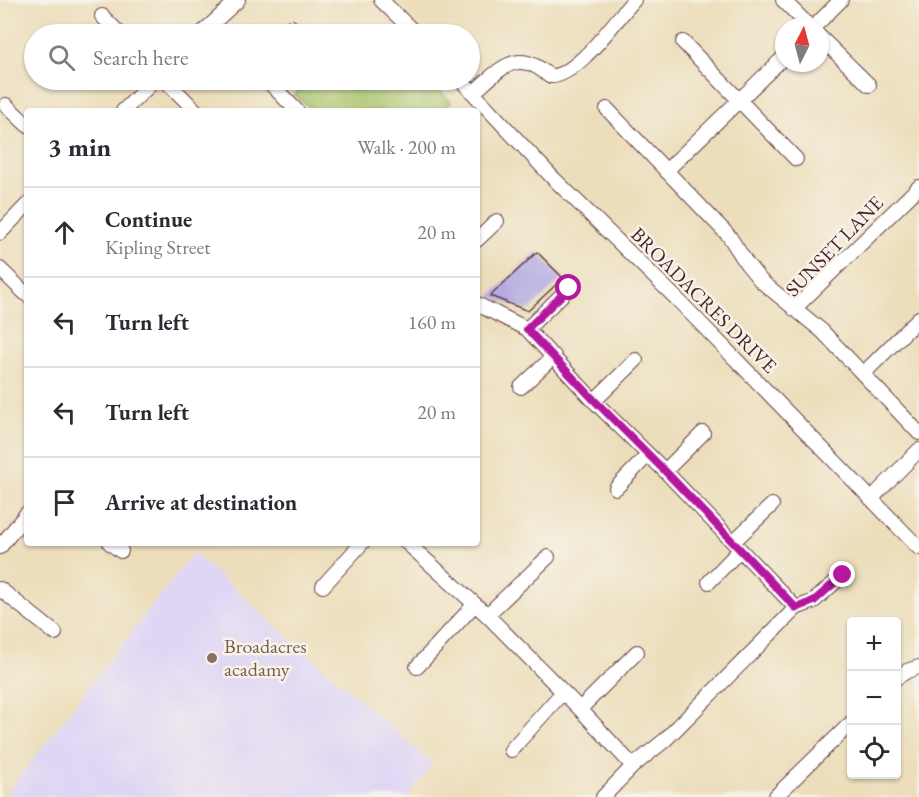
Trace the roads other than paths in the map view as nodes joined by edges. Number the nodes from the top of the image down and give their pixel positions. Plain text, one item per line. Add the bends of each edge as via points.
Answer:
1 (238, 0) edge
2 (381, 0) edge
3 (634, 0) edge
4 (783, 0) edge
5 (841, 0) edge
6 (102, 16) dead end
7 (802, 18) edge
8 (822, 18) edge
9 (110, 24) edge
10 (217, 24) edge
11 (406, 24) edge
12 (683, 42) dead end
13 (829, 46) edge
14 (775, 66) edge
15 (868, 85) dead end
16 (480, 87) edge
17 (145, 90) edge
18 (175, 90) edge
19 (277, 90) edge
20 (476, 90) edge
21 (474, 92) joint
22 (740, 101) junction
23 (6, 105) dead end
24 (126, 108) edge
25 (193, 108) edge
26 (294, 108) edge
27 (607, 109) dead end
28 (24, 122) edge
29 (796, 159) dead end
30 (666, 171) junction
31 (919, 187) edge
32 (24, 209) edge
33 (496, 221) dead end
34 (0, 233) edge
35 (480, 237) edge
36 (0, 269) edge
37 (569, 288) dead end
38 (24, 292) edge
39 (480, 306) edge
40 (794, 309) junction
41 (919, 318) edge
42 (527, 329) junction
43 (554, 356) junction
44 (636, 360) dead end
45 (863, 374) junction
46 (521, 387) dead end
47 (594, 400) junction
48 (703, 433) dead end
49 (919, 433) edge
50 (919, 450) edge
51 (648, 455) junction
52 (665, 471) junction
53 (616, 488) dead end
54 (871, 499) junction
55 (772, 505) dead end
56 (24, 517) edge
57 (359, 546) edge
58 (410, 546) edge
59 (737, 546) junction
60 (0, 547) edge
61 (919, 548) edge
62 (548, 557) dead end
63 (843, 575) dead end
64 (709, 582) dead end
65 (322, 586) dead end
66 (0, 589) edge
67 (474, 605) junction
68 (796, 608) junction
69 (487, 615) junction
70 (55, 633) dead end
71 (637, 652) dead end
72 (417, 667) dead end
73 (919, 668) edge
74 (901, 675) edge
75 (562, 693) junction
76 (580, 709) junction
77 (849, 725) edge
78 (512, 750) dead end
79 (633, 766) junction
80 (603, 797) edge
81 (775, 797) edge

1 - 10 street
2 - 11 street
3 - 16 street via 564,74 549,76 539,67 522,61 509,63
4 - 7 street
5 - 8 street
6 - 9 street
12 - 22 street
13 - 15 street
14 - 22 street
17 - 24 street
18 - 25 street
19 - 26 street
20 - 21 street
21 - 54 street, BROADACRES DRIVE via 552,177
22 - 29 street
22 - 30 street
23 - 28 street
27 - 30 street
30 - 40 street via 729,236 752,272
31 - 40 street, SUNSET LANE
32 - 34 street
33 - 35 street
36 - 38 street
37 - 42 street
39 - 42 street
40 - 45 street, SUNSET LANE via 822,331
41 - 45 street
42 - 43 street
43 - 46 street
43 - 47 street
44 - 47 street
45 - 49 street, SUNSET LANE
47 - 51 street
48 - 52 street
50 - 54 street
51 - 52 street
51 - 53 street
52 - 59 street
54 - 61 street, BROADACRES DRIVE
55 - 59 street
56 - 60 street
57 - 65 street
58 - 67 street
59 - 64 street
59 - 68 street
62 - 69 street
63 - 68 street via 814,601
66 - 70 street
67 - 69 street
67 - 72 street
68 - 79 street
69 - 75 street
71 - 76 street
73 - 74 street
75 - 76 street
75 - 78 street
76 - 79 street
77 - 81 street
79 - 80 street

